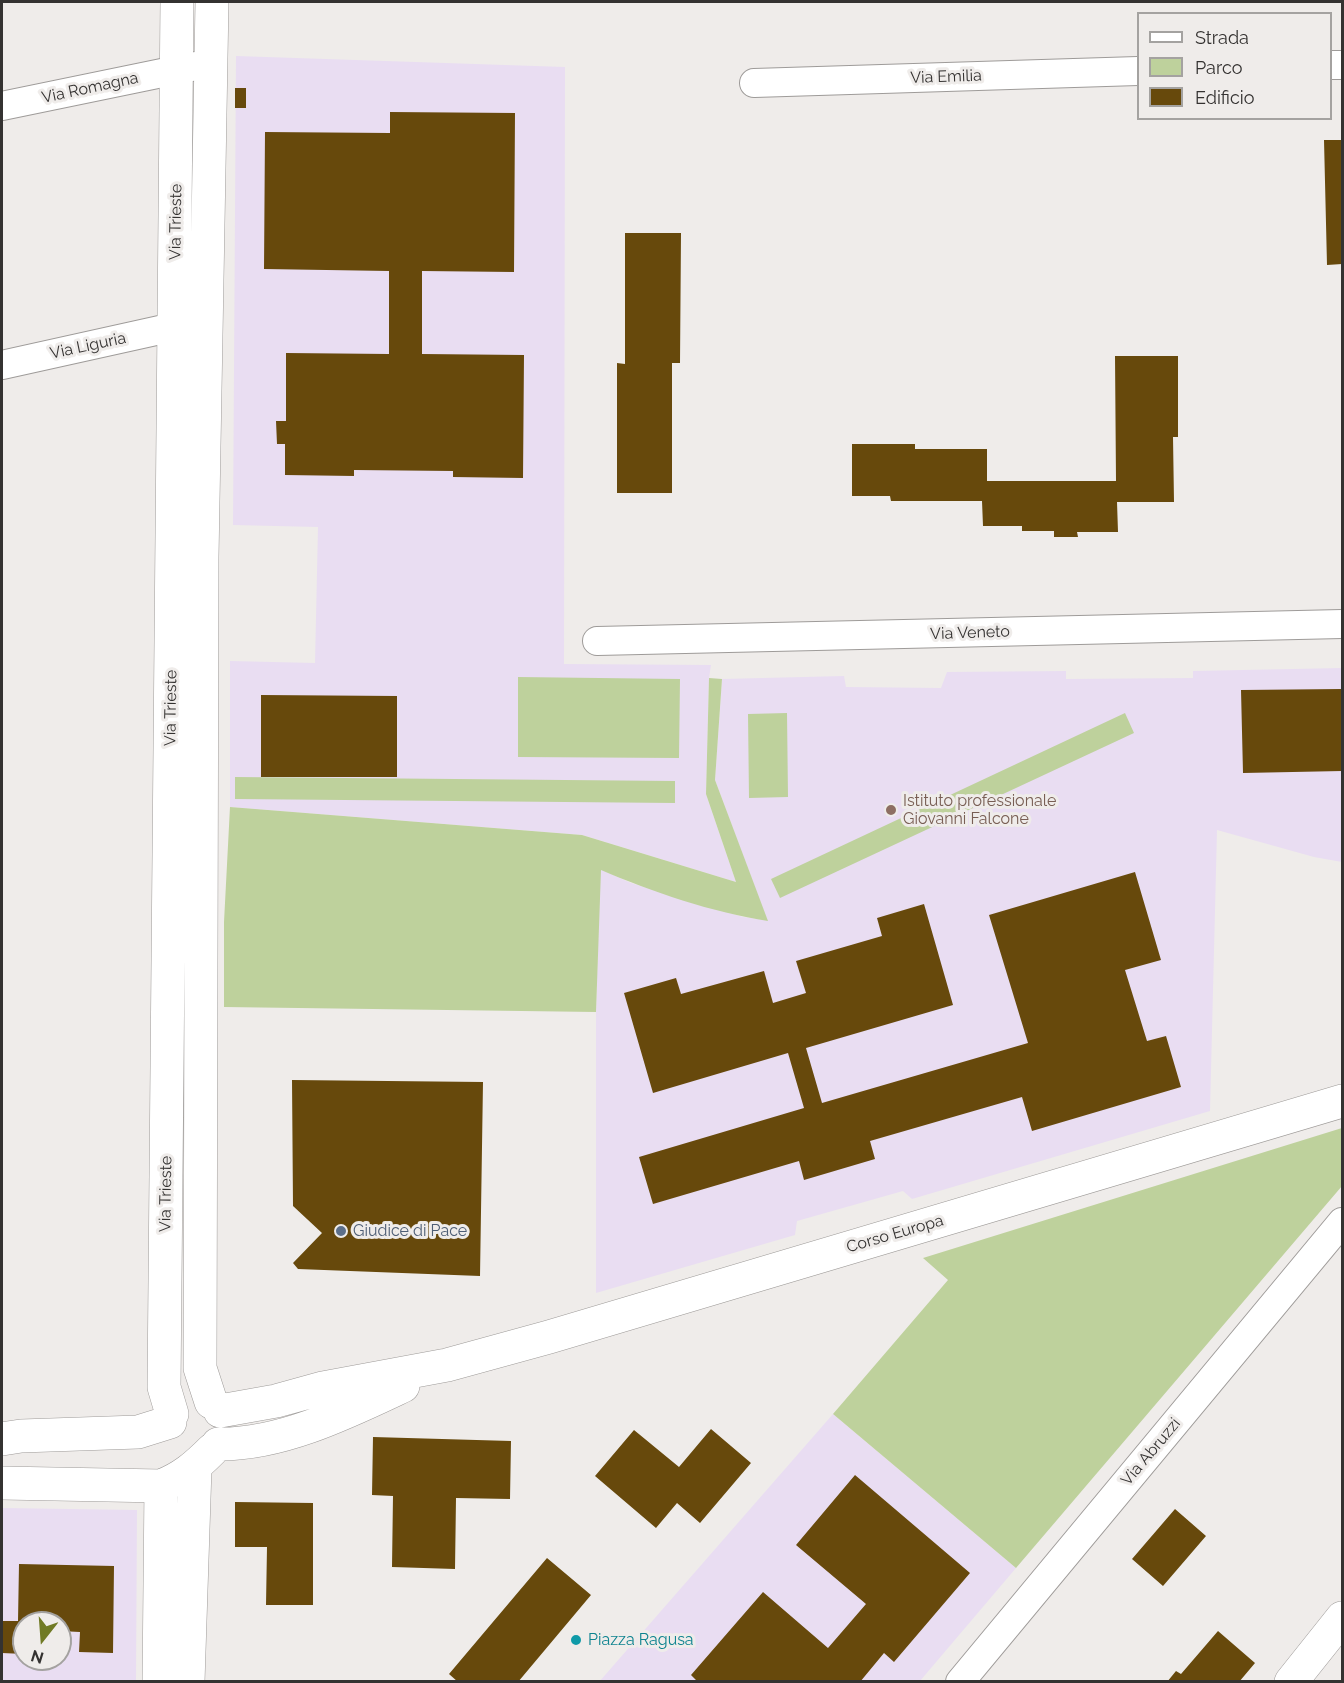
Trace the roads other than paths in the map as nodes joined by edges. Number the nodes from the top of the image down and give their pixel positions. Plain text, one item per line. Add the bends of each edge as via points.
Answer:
1 (177, 2) edge
2 (212, 2) edge
3 (211, 63) junction
4 (178, 69) junction
5 (1137, 71) edge
6 (754, 84) dead end
7 (2, 106) edge
8 (206, 320) junction
9 (175, 327) junction
10 (2, 365) edge
11 (1342, 624) edge
12 (597, 641) dead end
13 (1342, 1101) edge
14 (1342, 1222) edge
15 (447, 1365) junction
16 (215, 1406) junction
17 (171, 1418) junction
18 (86, 1434) junction
19 (2, 1439) edge
20 (208, 1454) junction
21 (2, 1483) edge
22 (91, 1484) junction
23 (161, 1486) junction
24 (1342, 1618) edge
25 (159, 1682) edge
26 (188, 1682) edge
27 (960, 1682) edge
28 (1292, 1682) edge

1 - 4 street, Via Trieste
2 - 3 street, Via Trieste
3 - 4 street, Via Romagna
3 - 8 street, Via Trieste
4 - 7 street, Via Romagna
4 - 9 street, Via Trieste
5 - 6 street, Via Emilia
8 - 9 street, Via Liguria
8 - 16 street, Via Trieste via 200,1368
9 - 10 street, Via Liguria
9 - 17 street, Via Trieste via 164,1387
11 - 12 street, Via Veneto
13 - 15 street, Corso Europa
14 - 27 street, Via Abruzzi
15 - 16 street via 323,1388 276,1401
15 - 20 street via 375,1399 264,1441
16 - 17 street via 202,1398 193,1398 185,1401
16 - 20 street via 225,1428 223,1437
17 - 18 street via 138,1432
17 - 20 street via 172,1440 186,1452
18 - 19 street
18 - 22 street via 81,1470
20 - 23 street via 176,1480
20 - 26 street
21 - 22 street
22 - 23 street
23 - 25 street
24 - 28 street

